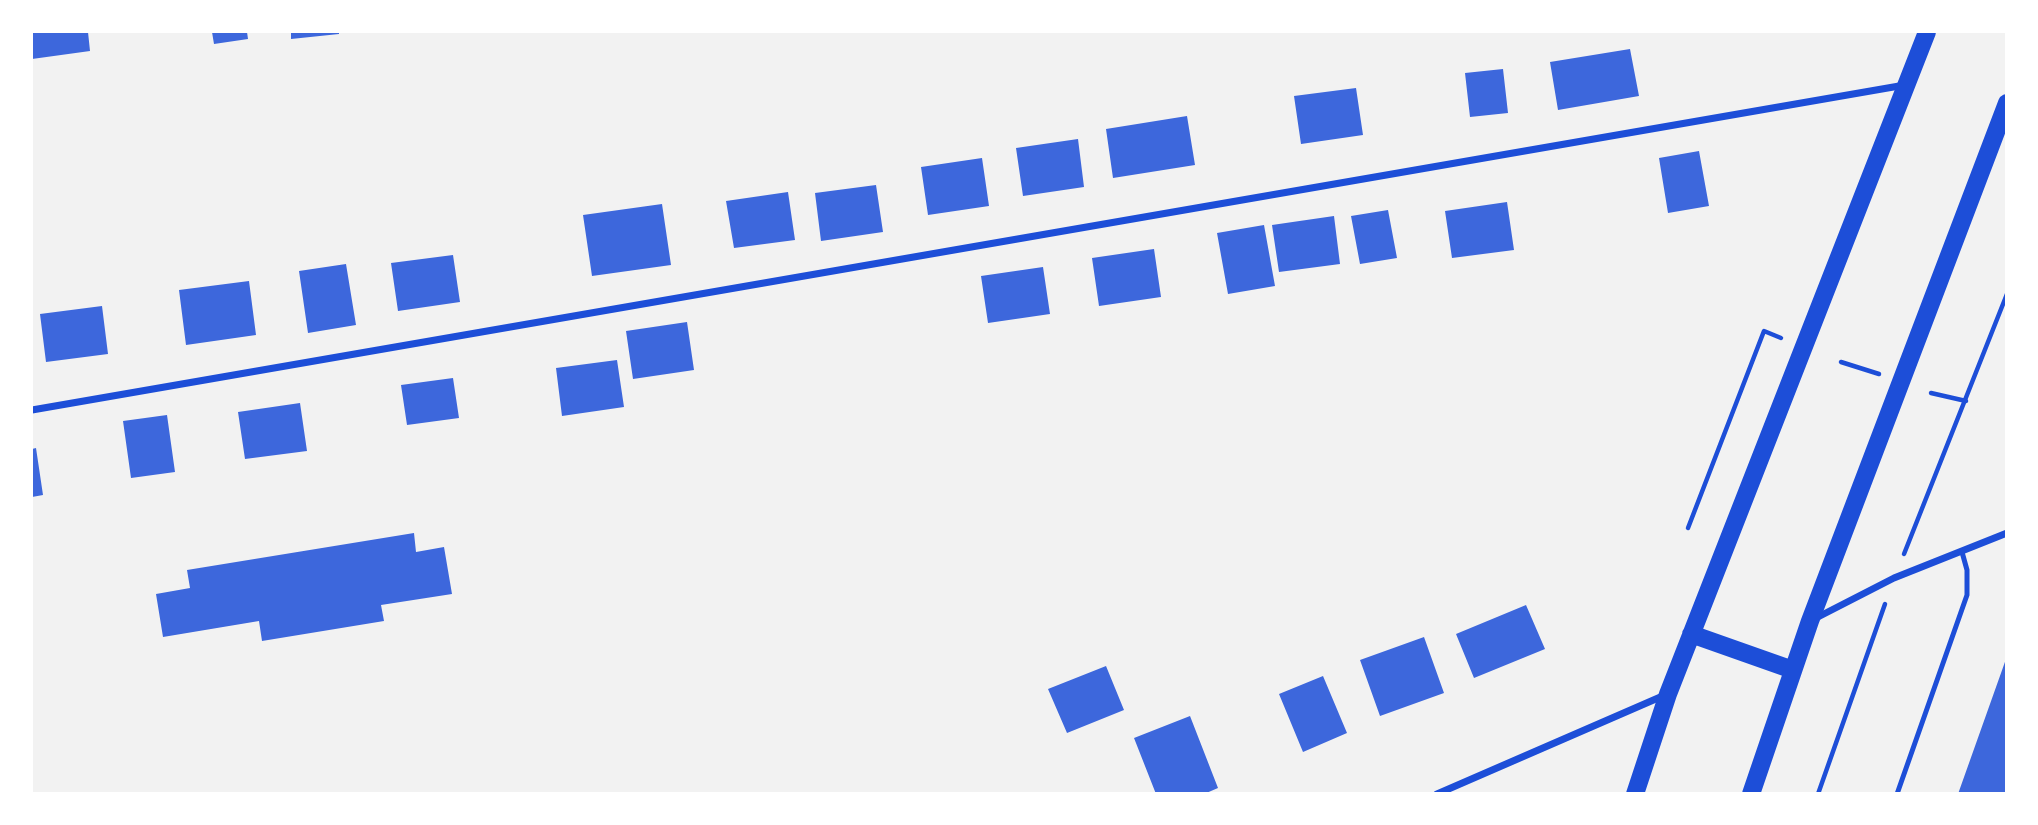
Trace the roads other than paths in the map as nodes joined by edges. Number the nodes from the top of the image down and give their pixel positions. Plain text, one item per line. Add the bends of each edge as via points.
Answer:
1 (1927, 32) edge
2 (1906, 85) junction
3 (2007, 103) edge
4 (32, 410) edge
5 (2007, 533) edge
6 (1962, 552) junction
7 (1810, 621) junction
8 (1691, 634) junction
9 (1793, 670) junction
10 (1668, 694) junction
11 (1437, 793) edge
12 (1635, 793) edge
13 (1751, 793) edge
14 (1897, 793) edge

1 - 2 main road
2 - 4 street
2 - 8 main road
3 - 7 main road
5 - 6 street
6 - 7 street via 1894,579
6 - 14 lane via 1967,595
7 - 9 main road
8 - 9 main road
8 - 10 main road
9 - 13 main road
10 - 11 street
10 - 12 main road

